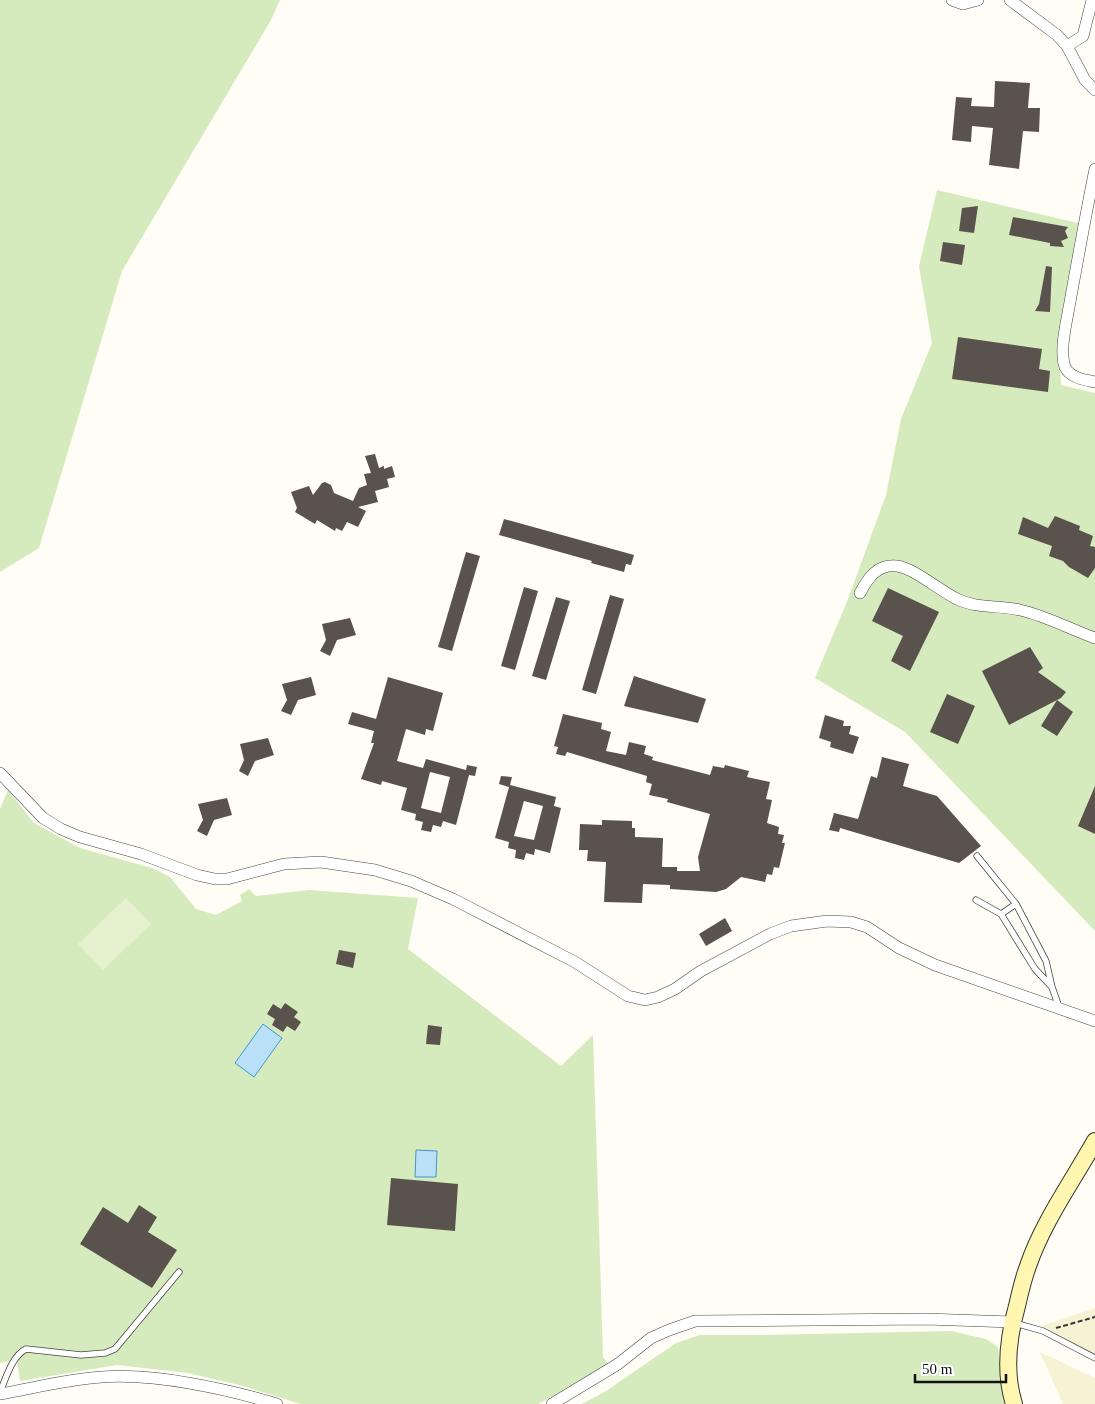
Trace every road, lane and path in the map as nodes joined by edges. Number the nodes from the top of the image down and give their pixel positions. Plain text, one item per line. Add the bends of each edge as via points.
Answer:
1 (952, 0) edge
2 (978, 0) edge
3 (1010, 0) edge
4 (1092, 0) edge
5 (1067, 46) junction
6 (1095, 90) edge
7 (1095, 169) edge
8 (1095, 382) edge
9 (860, 593) dead end
10 (1095, 638) edge
11 (0, 773) edge
12 (976, 856) dead end
13 (976, 900) dead end
14 (1016, 904) junction
15 (1001, 914) junction
16 (1052, 987) junction
17 (1060, 1009) junction
18 (1095, 1022) edge
19 (1095, 1141) edge
20 (179, 1272) dead end
21 (1095, 1317) edge
22 (1012, 1322) junction
23 (1043, 1331) junction
24 (1095, 1358) edge
25 (0, 1393) edge
26 (277, 1404) edge
27 (552, 1404) edge
28 (1014, 1404) edge

1 - 2 street via 963,4
3 - 5 street
4 - 5 street via 1083,36
5 - 6 street via 1085,80
7 - 8 street via 1066,326 1064,357 1066,368 1074,377
9 - 10 street via 874,573 898,566 973,605 1020,610
11 - 17 street via 44,818 61,830 80,837 215,879 227,879 284,864 321,862 375,870 453,899 560,953 628,996 645,1000 675,989 701,971 770,934 791,926 827,921 867,927 918,958
12 - 14 lane
13 - 15 lane
14 - 15 lane
14 - 16 lane via 1046,962
15 - 16 lane via 1035,969
16 - 17 lane
17 - 18 street
19 - 22 street via 1039,1240
20 - 25 lane via 115,1349 81,1356 26,1349 14,1360
21 - 23 path
22 - 23 lane
22 - 27 street via 926,1319 695,1321 651,1338 618,1364
22 - 28 street via 1008,1353 1009,1390
23 - 24 lane
25 - 26 street via 104,1376 202,1386

